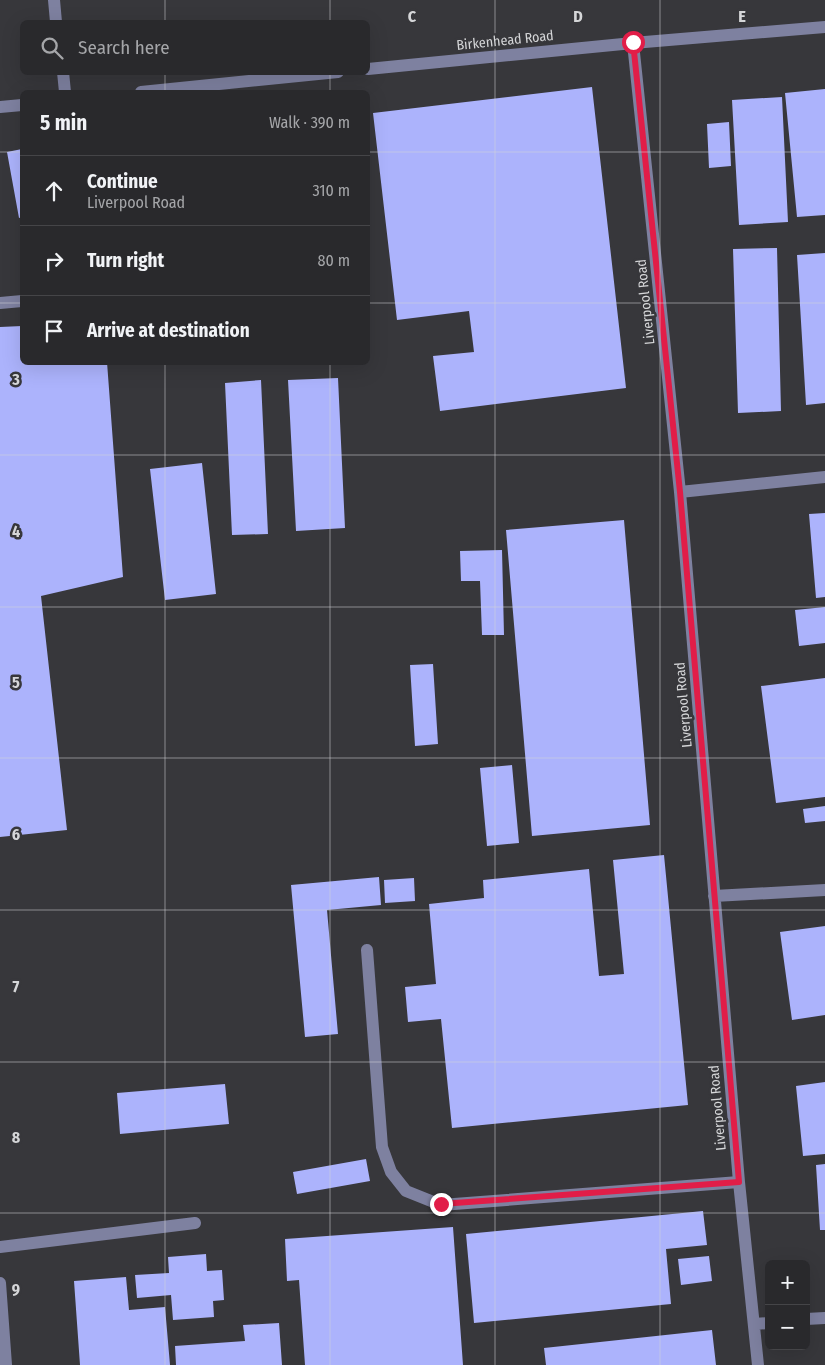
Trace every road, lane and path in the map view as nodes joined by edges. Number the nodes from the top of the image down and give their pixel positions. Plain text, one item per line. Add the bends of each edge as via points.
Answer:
1 (54, 0) edge
2 (56, 20) edge
3 (825, 27) edge
4 (633, 42) junction
5 (370, 70) edge
6 (63, 75) edge
7 (308, 75) edge
8 (65, 90) edge
9 (161, 90) edge
10 (20, 105) edge
11 (0, 107) edge
12 (20, 300) edge
13 (0, 303) edge
14 (825, 478) edge
15 (680, 492) junction
16 (825, 890) edge
17 (714, 896) junction
18 (367, 950) dead end
19 (739, 1182) junction
20 (195, 1223) dead end
21 (0, 1247) edge
22 (0, 1284) edge
23 (825, 1318) edge
24 (810, 1319) edge
25 (765, 1323) edge
26 (756, 1324) junction
27 (6, 1365) edge
28 (758, 1365) edge

1 - 2 street
3 - 4 street, Birkenhead Road
4 - 5 street, Birkenhead Road
4 - 15 street, Liverpool Road
6 - 8 street
7 - 9 street
10 - 11 street
12 - 13 street
14 - 15 street
15 - 17 street, Liverpool Road
16 - 17 street
17 - 19 street, Liverpool Road
18 - 19 street via 382,1147 391,1172 406,1192 441,1204
19 - 26 street, Liverpool Road
20 - 21 street
22 - 27 street
23 - 24 street
25 - 26 street
26 - 28 street, Liverpool Road

